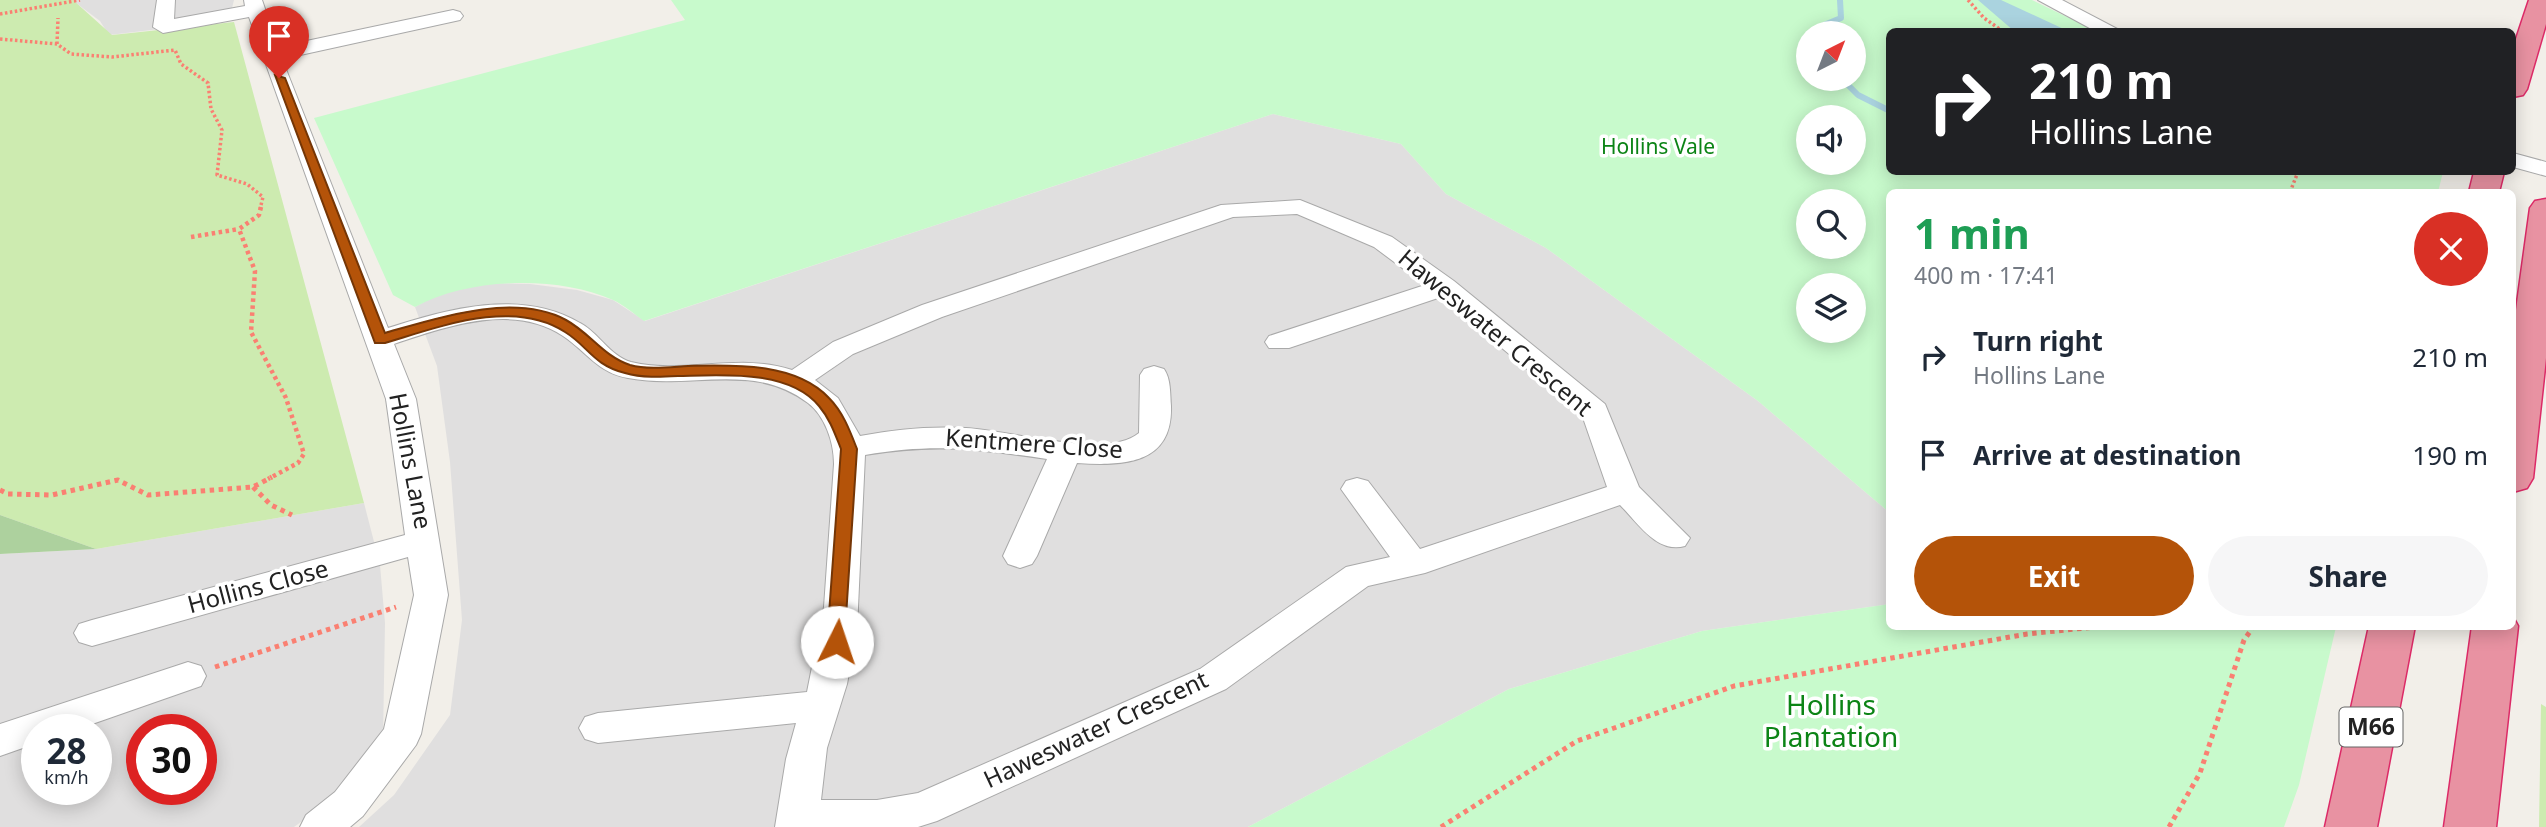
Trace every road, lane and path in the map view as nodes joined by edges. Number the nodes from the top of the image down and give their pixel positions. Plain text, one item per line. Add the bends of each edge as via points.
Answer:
1 (80, 0) edge
2 (166, 0) edge
3 (1968, 0) edge
4 (2047, 0) edge
5 (2541, 0) edge
6 (254, 5) edge
7 (0, 14) edge
8 (453, 16) dead end
9 (58, 18) dead end
10 (1998, 28) edge
11 (2106, 28) edge
12 (0, 39) edge
13 (57, 44) junction
14 (270, 55) junction
15 (2516, 79) edge
16 (2516, 161) edge
17 (2546, 169) edge
18 (2546, 208) edge
19 (239, 229) junction
20 (191, 237) dead end
21 (1445, 287) junction
22 (380, 340) junction
23 (1279, 342) dead end
24 (1154, 375) dead end
25 (793, 382) junction
26 (849, 449) junction
27 (1065, 450) junction
28 (2516, 453) edge
29 (253, 487) junction
30 (1357, 489) dead end
31 (0, 490) edge
32 (1625, 492) junction
33 (292, 515) dead end
34 (1673, 538) dead end
35 (425, 541) junction
36 (1020, 556) dead end
37 (1413, 564) junction
38 (431, 595) junction
39 (2066, 630) edge
40 (2251, 630) edge
41 (2391, 630) edge
42 (2495, 630) edge
43 (92, 633) dead end
44 (188, 676) joint
45 (822, 705) junction
46 (598, 728) dead end
47 (0, 740) edge
48 (797, 822) edge
49 (320, 827) edge
50 (1441, 827) edge
51 (2169, 827) edge
52 (2351, 827) edge
53 (2470, 827) edge

1 - 7 path
2 - 6 street via 163,27
3 - 10 path
4 - 11 street
5 - 15 highway
6 - 14 street, Hollins Lane
8 - 14 street
9 - 13 path
12 - 13 path
13 - 19 path via 71,54 112,57 176,50 181,64 208,83 211,109 222,130 217,175 247,184 263,197 259,215
14 - 22 street, Hollins Lane
16 - 17 street
18 - 28 highway
19 - 20 path
19 - 29 path via 255,271 251,331 286,398 304,454 298,463
21 - 23 street
21 - 25 street, Haweswater Crescent via 1383,242 1300,207 1230,210 932,311 843,348
21 - 32 street, Haweswater Crescent via 1595,411
22 - 25 street via 452,318 531,314 573,330 596,354 628,369 745,369
22 - 35 street, Hollins Lane via 401,399
24 - 27 street, Kentmere Close via 1150,440 1126,453
25 - 26 street via 823,400
26 - 27 street, Kentmere Close via 929,437 979,438
26 - 45 street via 837,642
27 - 36 street via 1051,494
29 - 31 path via 148,495 118,480 52,495
29 - 33 path via 271,505
30 - 37 street
32 - 34 street
32 - 37 street, Haweswater Crescent
35 - 38 street, Hollins Lane
35 - 43 street, Hollins Close
37 - 48 street, Haweswater Crescent via 1358,576 1213,679 923,809
38 - 44 path
38 - 49 street, Hollins Lane via 402,734 349,804
39 - 50 path via 1734,686 1577,741
40 - 51 path via 2200,773
41 - 52 highway, M66
42 - 53 highway
44 - 47 street
45 - 46 street
45 - 48 street via 805,758

